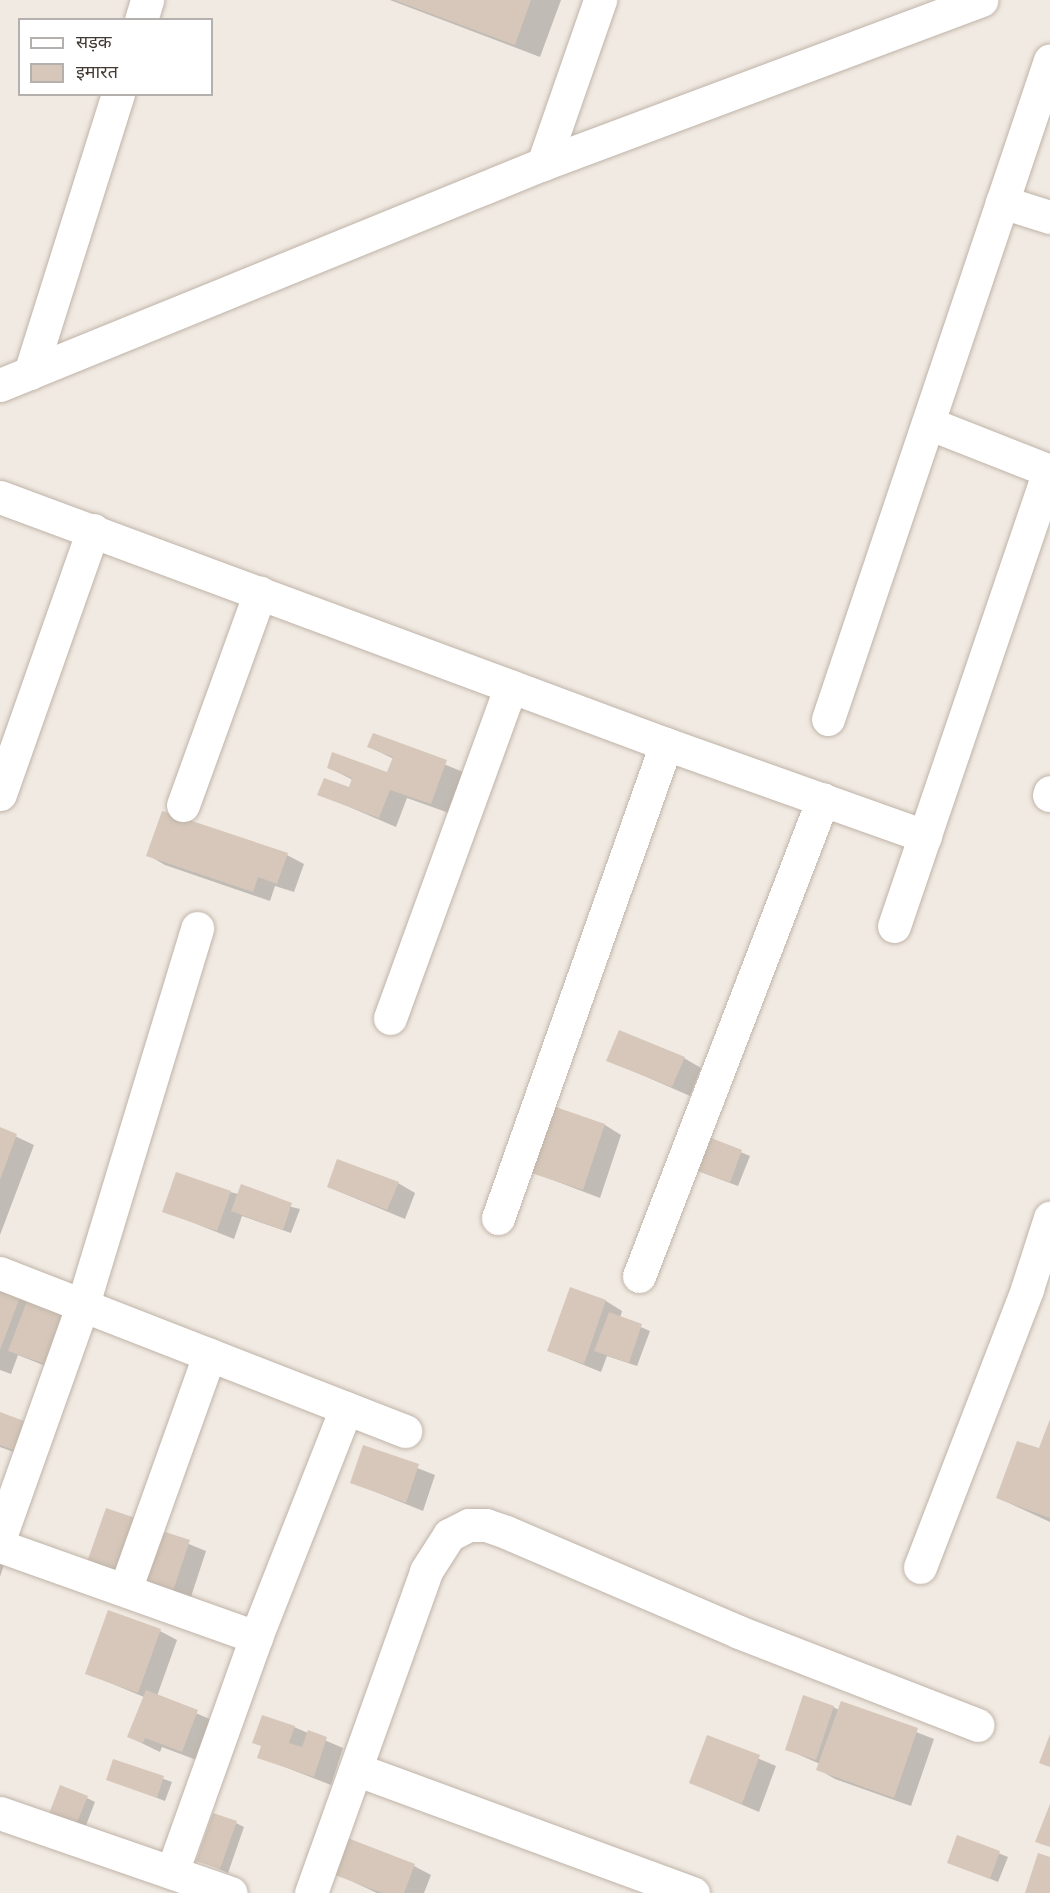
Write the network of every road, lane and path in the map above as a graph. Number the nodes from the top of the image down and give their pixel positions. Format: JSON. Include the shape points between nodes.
{"nodes":[{"id":1,"x":147,"y":0,"type":"edge"},
{"id":2,"x":600,"y":0,"type":"edge"},
{"id":3,"x":981,"y":0,"type":"edge"},
{"id":4,"x":142,"y":18,"type":"edge"},
{"id":5,"x":1050,"y":60,"type":"edge"},
{"id":6,"x":117,"y":96,"type":"edge"},
{"id":7,"x":543,"y":165,"type":"junction"},
{"id":8,"x":1002,"y":202,"type":"junction"},
{"id":9,"x":1050,"y":217,"type":"edge"},
{"id":10,"x":30,"y":373,"type":"junction"},
{"id":11,"x":0,"y":385,"type":"edge"},
{"id":12,"x":928,"y":423,"type":"junction"},
{"id":13,"x":1049,"y":471,"type":"edge"},
{"id":14,"x":0,"y":497,"type":"edge"},
{"id":15,"x":93,"y":530,"type":"junction"},
{"id":16,"x":260,"y":592,"type":"junction"},
{"id":17,"x":511,"y":686,"type":"junction"},
{"id":18,"x":828,"y":719,"type":"dead end"},
{"id":19,"x":666,"y":744,"type":"junction"},
{"id":20,"x":1,"y":788,"type":"edge"},
{"id":21,"x":823,"y":800,"type":"junction"},
{"id":22,"x":183,"y":805,"type":"dead end"},
{"id":23,"x":925,"y":836,"type":"junction"},
{"id":24,"x":894,"y":926,"type":"dead end"},
{"id":25,"x":197,"y":928,"type":"dead end"},
{"id":26,"x":390,"y":1018,"type":"dead end"},
{"id":27,"x":498,"y":1218,"type":"dead end"},
{"id":28,"x":1050,"y":1218,"type":"edge"},
{"id":29,"x":0,"y":1273,"type":"edge"},
{"id":30,"x":639,"y":1276,"type":"dead end"},
{"id":31,"x":83,"y":1304,"type":"junction"},
{"id":32,"x":209,"y":1355,"type":"junction"},
{"id":33,"x":345,"y":1408,"type":"junction"},
{"id":34,"x":405,"y":1431,"type":"dead end"},
{"id":35,"x":0,"y":1537,"type":"edge"},
{"id":36,"x":0,"y":1546,"type":"edge"},
{"id":37,"x":920,"y":1567,"type":"dead end"},
{"id":38,"x":126,"y":1590,"type":"junction"},
{"id":39,"x":256,"y":1637,"type":"junction"},
{"id":40,"x":978,"y":1725,"type":"dead end"},
{"id":41,"x":358,"y":1770,"type":"junction"},
{"id":42,"x":0,"y":1813,"type":"edge"},
{"id":43,"x":172,"y":1872,"type":"junction"},
{"id":44,"x":231,"y":1893,"type":"edge"},
{"id":45,"x":311,"y":1893,"type":"edge"},
{"id":46,"x":693,"y":1893,"type":"edge"}],
"edges":[{"from":1,"to":4,"type":"street"},
{"from":2,"to":7,"type":"street"},
{"from":3,"to":7,"type":"street"},
{"from":5,"to":8,"type":"street"},
{"from":6,"to":10,"type":"street"},
{"from":7,"to":10,"type":"street"},
{"from":8,"to":9,"type":"street"},
{"from":8,"to":12,"type":"street"},
{"from":10,"to":11,"type":"street"},
{"from":12,"to":13,"type":"street"},
{"from":12,"to":18,"type":"street"},
{"from":13,"to":23,"type":"street"},
{"from":14,"to":15,"type":"street"},
{"from":15,"to":16,"type":"street"},
{"from":15,"to":20,"type":"street"},
{"from":16,"to":17,"type":"street"},
{"from":16,"to":22,"type":"street"},
{"from":17,"to":19,"type":"street"},
{"from":17,"to":26,"type":"street"},
{"from":19,"to":21,"type":"street"},
{"from":19,"to":27,"type":"street"},
{"from":21,"to":23,"type":"street"},
{"from":21,"to":30,"type":"street"},
{"from":23,"to":24,"type":"street"},
{"from":25,"to":31,"type":"street"},
{"from":28,"to":37,"type":"street","via":[[1027,1289]]},
{"from":29,"to":31,"type":"street"},
{"from":31,"to":32,"type":"street"},
{"from":31,"to":35,"type":"street"},
{"from":32,"to":33,"type":"street"},
{"from":32,"to":38,"type":"street"},
{"from":33,"to":34,"type":"street"},
{"from":33,"to":39,"type":"street"},
{"from":36,"to":38,"type":"street"},
{"from":38,"to":39,"type":"street"},
{"from":39,"to":43,"type":"street"},
{"from":40,"to":41,"type":"street","via":[[739,1632],[506,1532],[486,1525],[469,1525],[449,1535],[426,1571]]},
{"from":41,"to":45,"type":"street"},
{"from":41,"to":46,"type":"street"},
{"from":42,"to":43,"type":"street"},
{"from":43,"to":44,"type":"street"}]}
